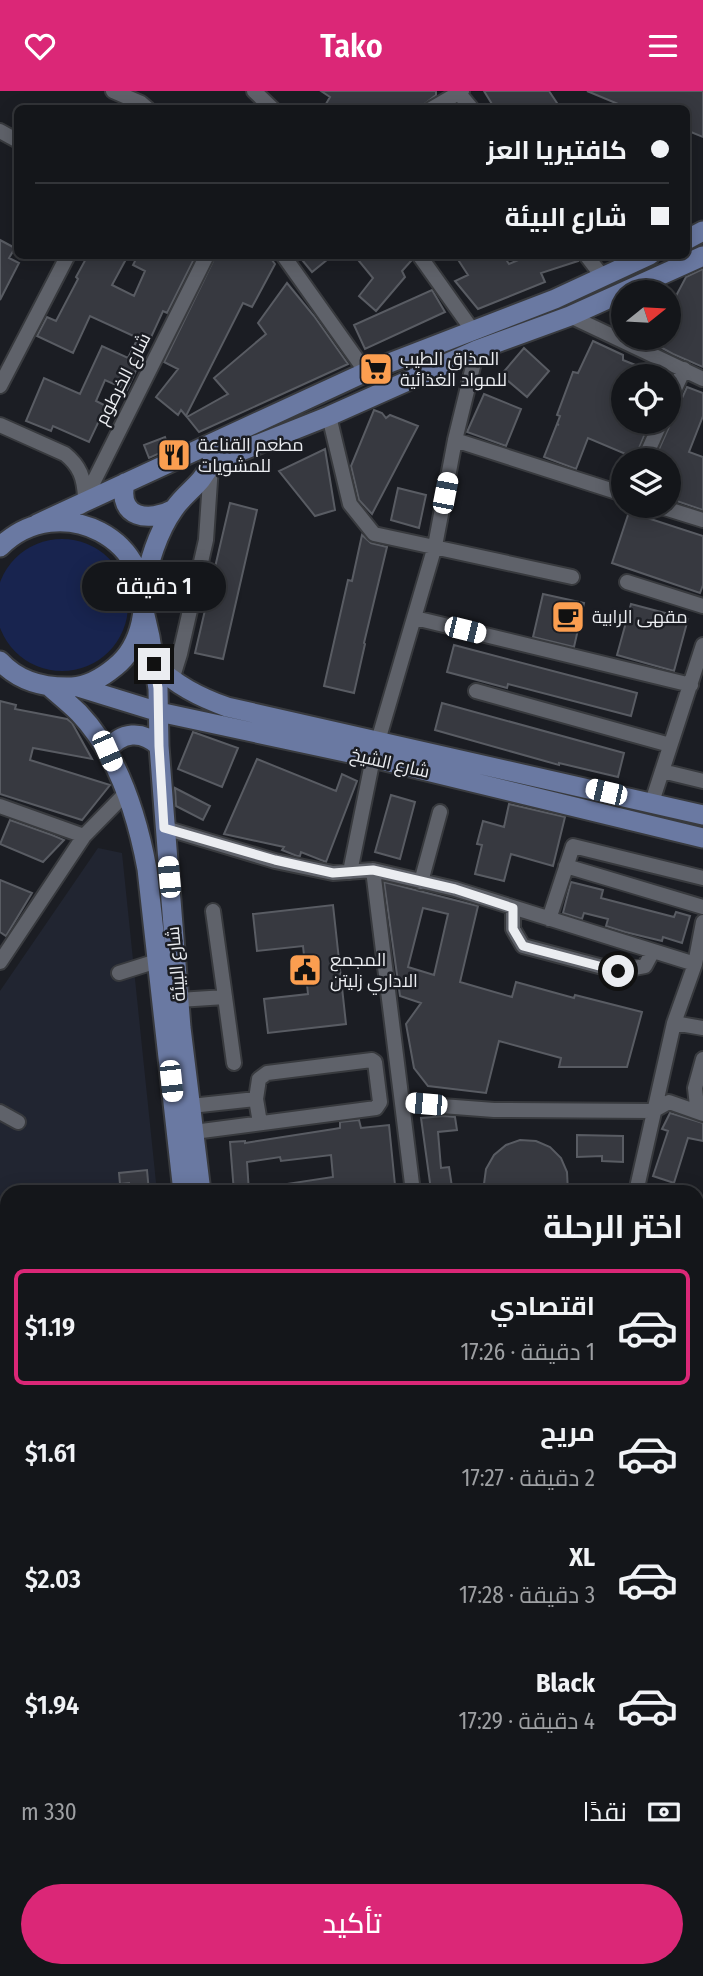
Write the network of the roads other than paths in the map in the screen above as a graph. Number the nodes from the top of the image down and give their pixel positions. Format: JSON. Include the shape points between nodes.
{"nodes":[{"id":1,"x":113,"y":91,"type":"edge"},
{"id":2,"x":254,"y":91,"type":"edge"},
{"id":3,"x":459,"y":91,"type":"edge"},
{"id":4,"x":144,"y":103,"type":"edge"},
{"id":5,"x":269,"y":105,"type":"edge"},
{"id":6,"x":437,"y":105,"type":"edge"},
{"id":7,"x":703,"y":256,"type":"edge"},
{"id":8,"x":66,"y":259,"type":"edge"},
{"id":9,"x":204,"y":259,"type":"edge"},
{"id":10,"x":286,"y":259,"type":"edge"},
{"id":11,"x":422,"y":259,"type":"edge"},
{"id":12,"x":589,"y":259,"type":"edge"},
{"id":13,"x":641,"y":259,"type":"edge"},
{"id":14,"x":602,"y":276,"type":"junction"},
{"id":15,"x":570,"y":316,"type":"junction"},
{"id":16,"x":475,"y":341,"type":"junction"},
{"id":17,"x":684,"y":369,"type":"junction"},
{"id":18,"x":366,"y":372,"type":"junction"},
{"id":19,"x":681,"y":376,"type":"edge"},
{"id":20,"x":703,"y":379,"type":"edge"},
{"id":21,"x":0,"y":386,"type":"edge"},
{"id":22,"x":329,"y":416,"type":"junction"},
{"id":23,"x":0,"y":425,"type":"edge"},
{"id":24,"x":455,"y":440,"type":"junction"},
{"id":25,"x":211,"y":463,"type":"junction"},
{"id":26,"x":125,"y":483,"type":"junction"},
{"id":27,"x":611,"y":490,"type":"edge"},
{"id":28,"x":84,"y":499,"type":"junction"},
{"id":29,"x":174,"y":509,"type":"junction"},
{"id":30,"x":681,"y":513,"type":"edge"},
{"id":31,"x":703,"y":520,"type":"edge"},
{"id":32,"x":76,"y":522,"type":"junction"},
{"id":33,"x":32,"y":526,"type":"junction"},
{"id":34,"x":0,"y":536,"type":"edge"},
{"id":35,"x":435,"y":546,"type":"junction"},
{"id":36,"x":0,"y":547,"type":"edge"},
{"id":37,"x":572,"y":577,"type":"dead end"},
{"id":38,"x":627,"y":582,"type":"dead end"},
{"id":39,"x":143,"y":590,"type":"junction"},
{"id":40,"x":703,"y":606,"type":"edge"},
{"id":41,"x":144,"y":611,"type":"junction"},
{"id":42,"x":415,"y":618,"type":"junction"},
{"id":43,"x":703,"y":645,"type":"edge"},
{"id":44,"x":0,"y":661,"type":"edge"},
{"id":45,"x":154,"y":664,"type":"junction"},
{"id":46,"x":0,"y":677,"type":"edge"},
{"id":47,"x":172,"y":680,"type":"junction"},
{"id":48,"x":28,"y":682,"type":"junction"},
{"id":49,"x":691,"y":685,"type":"junction"},
{"id":50,"x":78,"y":687,"type":"junction"},
{"id":51,"x":51,"y":688,"type":"junction"},
{"id":52,"x":476,"y":691,"type":"dead end"},
{"id":53,"x":159,"y":712,"type":"junction"},
{"id":54,"x":670,"y":745,"type":"junction"},
{"id":55,"x":159,"y":746,"type":"junction"},
{"id":56,"x":376,"y":750,"type":"junction"},
{"id":57,"x":107,"y":751,"type":"junction"},
{"id":58,"x":662,"y":771,"type":"junction"},
{"id":59,"x":703,"y":781,"type":"edge"},
{"id":60,"x":126,"y":793,"type":"junction"},
{"id":61,"x":652,"y":802,"type":"junction"},
{"id":62,"x":0,"y":806,"type":"edge"},
{"id":63,"x":440,"y":812,"type":"dead end"},
{"id":64,"x":703,"y":815,"type":"edge"},
{"id":65,"x":164,"y":828,"type":"junction"},
{"id":66,"x":84,"y":836,"type":"junction"},
{"id":67,"x":703,"y":838,"type":"edge"},
{"id":68,"x":566,"y":866,"type":"junction"},
{"id":69,"x":373,"y":870,"type":"junction"},
{"id":70,"x":350,"y":872,"type":"junction"},
{"id":71,"x":703,"y":878,"type":"edge"},
{"id":72,"x":421,"y":882,"type":"junction"},
{"id":73,"x":703,"y":907,"type":"edge"},
{"id":74,"x":513,"y":908,"type":"junction"},
{"id":75,"x":213,"y":911,"type":"dead end"},
{"id":76,"x":549,"y":919,"type":"junction"},
{"id":77,"x":703,"y":922,"type":"edge"},
{"id":78,"x":653,"y":951,"type":"junction"},
{"id":79,"x":157,"y":961,"type":"junction"},
{"id":80,"x":0,"y":962,"type":"edge"},
{"id":81,"x":695,"y":964,"type":"junction"},
{"id":82,"x":119,"y":972,"type":"dead end"},
{"id":83,"x":225,"y":997,"type":"junction"},
{"id":84,"x":179,"y":1000,"type":"junction"},
{"id":85,"x":674,"y":1023,"type":"junction"},
{"id":86,"x":703,"y":1027,"type":"edge"},
{"id":87,"x":173,"y":1029,"type":"junction"},
{"id":88,"x":703,"y":1059,"type":"edge"},
{"id":89,"x":234,"y":1063,"type":"dead end"},
{"id":90,"x":257,"y":1099,"type":"junction"},
{"id":91,"x":403,"y":1103,"type":"junction"},
{"id":92,"x":191,"y":1106,"type":"junction"},
{"id":93,"x":703,"y":1108,"type":"edge"},
{"id":94,"x":653,"y":1111,"type":"junction"},
{"id":95,"x":0,"y":1112,"type":"edge"},
{"id":96,"x":703,"y":1114,"type":"edge"},
{"id":97,"x":18,"y":1122,"type":"dead end"},
{"id":98,"x":260,"y":1123,"type":"junction"},
{"id":99,"x":194,"y":1132,"type":"junction"},
{"id":100,"x":183,"y":1185,"type":"edge"},
{"id":101,"x":200,"y":1185,"type":"edge"},
{"id":102,"x":412,"y":1185,"type":"edge"},
{"id":103,"x":637,"y":1185,"type":"edge"}],
"edges":[{"from":1,"to":4,"type":"street"},
{"from":2,"to":5,"type":"street"},
{"from":3,"to":6,"type":"street"},
{"from":7,"to":15,"type":"main road"},
{"from":8,"to":21,"type":"street"},
{"from":9,"to":28,"type":"street","name":"شارع الخرطوم"},
{"from":10,"to":18,"type":"street"},
{"from":11,"to":16,"type":"street"},
{"from":12,"to":14,"type":"street"},
{"from":13,"to":14,"type":"main road"},
{"from":14,"to":16,"type":"main road"},
{"from":15,"to":16,"type":"main road"},
{"from":15,"to":17,"type":"street"},
{"from":16,"to":18,"type":"main road"},
{"from":16,"to":22,"type":"main road"},
{"from":16,"to":24,"type":"street"},
{"from":17,"to":19,"type":"street"},
{"from":17,"to":20,"type":"street"},
{"from":18,"to":26,"type":"main road"},
{"from":22,"to":25,"type":"main road"},
{"from":22,"to":35,"type":"street","via":[[350,504],[358,515],[374,534]]},
{"from":23,"to":28,"type":"street","via":[[73,460],[84,482]]},
{"from":24,"to":27,"type":"street"},
{"from":24,"to":35,"type":"street"},
{"from":25,"to":29,"type":"main road","via":[[205,478]]},
{"from":25,"to":47,"type":"street","via":[[206,540]]},
{"from":26,"to":28,"type":"main road"},
{"from":26,"to":29,"type":"main road","via":[[125,498],[136,514],[156,517]]},
{"from":28,"to":32,"type":"street","name":"شارع الخرطوم"},
{"from":28,"to":33,"type":"main road"},
{"from":29,"to":39,"type":"main road","via":[[153,552]]},
{"from":30,"to":31,"type":"street"},
{"from":32,"to":33,"type":"main road"},
{"from":32,"to":39,"type":"main road","via":[[100,530],[120,546],[135,566]]},
{"from":33,"to":34,"type":"main road"},
{"from":33,"to":36,"type":"main road"},
{"from":35,"to":37,"type":"street"},
{"from":35,"to":42,"type":"street"},
{"from":38,"to":40,"type":"street"},
{"from":39,"to":41,"type":"main road"},
{"from":41,"to":45,"type":"main road","name":"شارع البيئة"},
{"from":41,"to":50,"type":"main road","via":[[138,638],[124,660],[103,677]]},
{"from":42,"to":49,"type":"street"},
{"from":42,"to":56,"type":"street"},
{"from":43,"to":49,"type":"street"},
{"from":44,"to":48,"type":"main road"},
{"from":45,"to":47,"type":"main road","name":"شارع الشيخ"},
{"from":45,"to":53,"type":"main road","name":"شارع البيئة"},
{"from":46,"to":48,"type":"main road"},
{"from":47,"to":56,"type":"main road","name":"شارع الشيخ","via":[[227,707]]},
{"from":48,"to":51,"type":"main road"},
{"from":49,"to":54,"type":"street"},
{"from":50,"to":51,"type":"main road"},
{"from":50,"to":53,"type":"main road","name":"شارع الشيخ"},
{"from":51,"to":57,"type":"main road","name":"شارع البيئة","via":[[80,714]]},
{"from":52,"to":54,"type":"street"},
{"from":53,"to":55,"type":"main road","name":"شارع البيئة"},
{"from":53,"to":56,"type":"main road","name":"شارع الشيخ"},
{"from":54,"to":58,"type":"street"},
{"from":55,"to":57,"type":"main road","via":[[145,736],[127,735]]},
{"from":55,"to":65,"type":"main road","name":"شارع البيئة"},
{"from":56,"to":61,"type":"main road","name":"شارع الشيخ"},
{"from":56,"to":67,"type":"main road","name":"شارع الشيخ"},
{"from":56,"to":70,"type":"street"},
{"from":57,"to":60,"type":"main road","name":"شارع البيئة"},
{"from":58,"to":59,"type":"street"},
{"from":58,"to":61,"type":"street"},
{"from":60,"to":66,"type":"street"},
{"from":60,"to":79,"type":"main road","name":"شارع البيئة","via":[[143,846]]},
{"from":61,"to":64,"type":"main road","name":"شارع الشيخ"},
{"from":62,"to":66,"type":"street"},
{"from":63,"to":72,"type":"street"},
{"from":65,"to":70,"type":"street","via":[[275,860],[333,873]]},
{"from":65,"to":84,"type":"main road","name":"شارع البيئة"},
{"from":66,"to":80,"type":"street"},
{"from":68,"to":71,"type":"street","via":[[571,848],[577,846]]},
{"from":68,"to":73,"type":"street"},
{"from":68,"to":76,"type":"street"},
{"from":69,"to":70,"type":"street"},
{"from":69,"to":72,"type":"street"},
{"from":69,"to":91,"type":"street"},
{"from":72,"to":74,"type":"street"},
{"from":74,"to":76,"type":"street"},
{"from":74,"to":78,"type":"street","via":[[513,929],[523,946],[618,971],[645,966]]},
{"from":75,"to":83,"type":"street"},
{"from":76,"to":78,"type":"street"},
{"from":77,"to":81,"type":"street"},
{"from":78,"to":81,"type":"street"},
{"from":79,"to":82,"type":"street"},
{"from":79,"to":87,"type":"main road","name":"شارع البيئة"},
{"from":81,"to":85,"type":"street"},
{"from":83,"to":84,"type":"street"},
{"from":83,"to":89,"type":"street"},
{"from":84,"to":87,"type":"main road","name":"شارع البيئة"},
{"from":85,"to":86,"type":"street"},
{"from":85,"to":94,"type":"street"},
{"from":87,"to":92,"type":"main road","name":"شارع البيئة"},
{"from":87,"to":100,"type":"main road","name":"شارع البيئة"},
{"from":88,"to":93,"type":"street","via":[[695,1099]]},
{"from":90,"to":92,"type":"street"},
{"from":90,"to":98,"type":"street"},
{"from":90,"to":98,"type":"street","via":[[259,1079],[267,1073],[372,1060],[376,1065],[380,1102],[376,1108]]},
{"from":91,"to":94,"type":"street","via":[[494,1110]]},
{"from":91,"to":102,"type":"street"},
{"from":92,"to":99,"type":"main road","name":"شارع البيئة"},
{"from":94,"to":96,"type":"street","via":[[669,1102]]},
{"from":94,"to":103,"type":"street"},
{"from":95,"to":97,"type":"street"},
{"from":98,"to":99,"type":"street"},
{"from":99,"to":101,"type":"main road","name":"شارع البيئة"}]}
